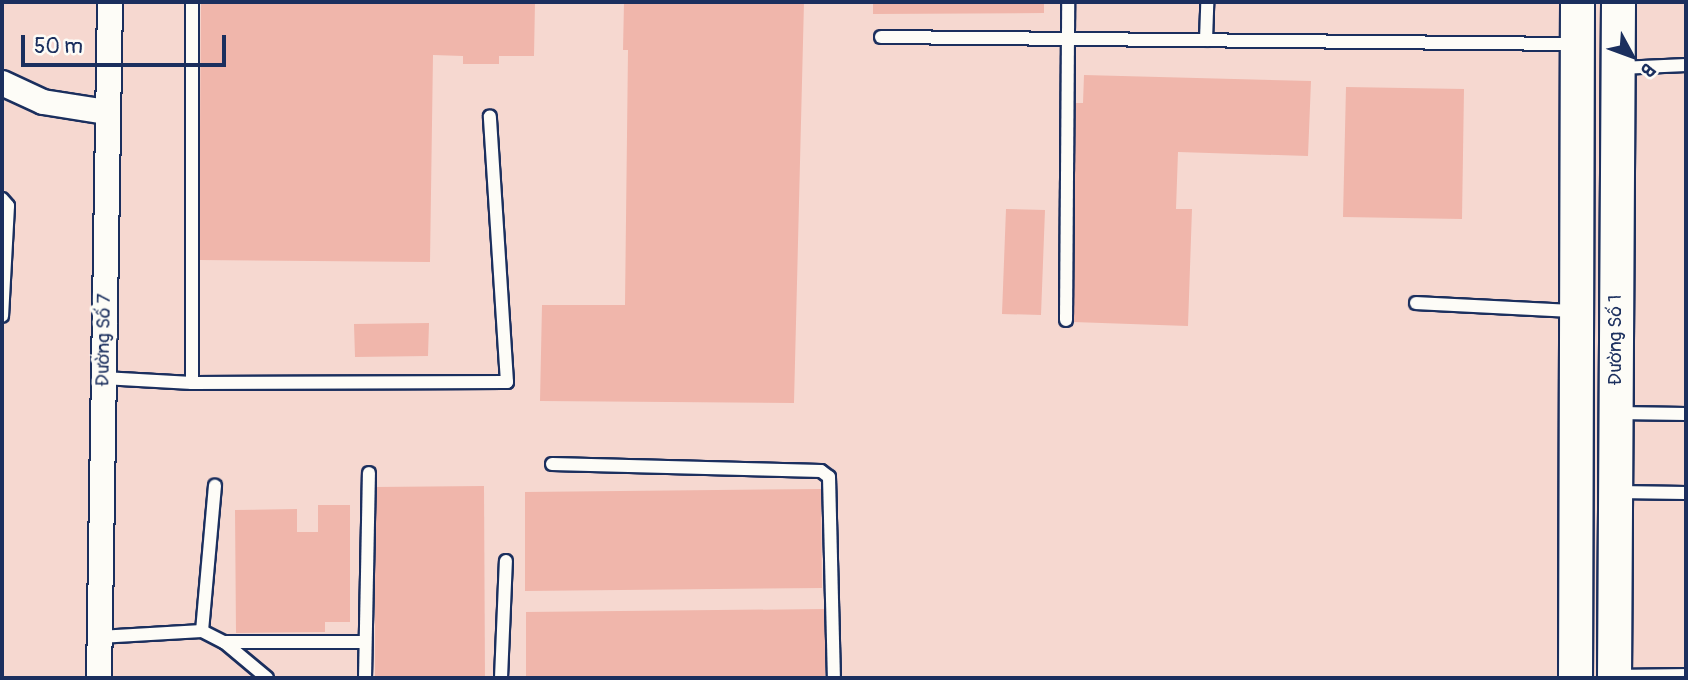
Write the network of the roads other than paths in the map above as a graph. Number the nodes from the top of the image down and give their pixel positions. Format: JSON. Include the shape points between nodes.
{"nodes":[{"id":1,"x":110,"y":2,"type":"edge"},
{"id":2,"x":192,"y":2,"type":"edge"},
{"id":3,"x":1068,"y":2,"type":"edge"},
{"id":4,"x":1207,"y":2,"type":"edge"},
{"id":5,"x":1577,"y":2,"type":"edge"},
{"id":6,"x":1618,"y":2,"type":"edge"},
{"id":7,"x":881,"y":37,"type":"dead end"},
{"id":8,"x":1068,"y":39,"type":"junction"},
{"id":9,"x":1206,"y":40,"type":"junction"},
{"id":10,"x":1577,"y":44,"type":"junction"},
{"id":11,"x":1686,"y":65,"type":"edge"},
{"id":12,"x":1618,"y":68,"type":"junction"},
{"id":13,"x":2,"y":83,"type":"edge"},
{"id":14,"x":107,"y":112,"type":"junction"},
{"id":15,"x":490,"y":117,"type":"dead end"},
{"id":16,"x":2,"y":199,"type":"edge"},
{"id":17,"x":1416,"y":303,"type":"dead end"},
{"id":18,"x":1576,"y":311,"type":"junction"},
{"id":19,"x":2,"y":316,"type":"edge"},
{"id":20,"x":1066,"y":320,"type":"dead end"},
{"id":21,"x":103,"y":378,"type":"junction"},
{"id":22,"x":192,"y":383,"type":"junction"},
{"id":23,"x":1616,"y":412,"type":"junction"},
{"id":24,"x":1686,"y":414,"type":"edge"},
{"id":25,"x":552,"y":464,"type":"dead end"},
{"id":26,"x":369,"y":473,"type":"dead end"},
{"id":27,"x":215,"y":486,"type":"dead end"},
{"id":28,"x":1616,"y":492,"type":"junction"},
{"id":29,"x":1686,"y":493,"type":"edge"},
{"id":30,"x":506,"y":561,"type":"dead end"},
{"id":31,"x":202,"y":631,"type":"junction"},
{"id":32,"x":99,"y":637,"type":"junction"},
{"id":33,"x":224,"y":642,"type":"junction"},
{"id":34,"x":365,"y":642,"type":"junction"},
{"id":35,"x":1686,"y":675,"type":"edge"},
{"id":36,"x":1615,"y":677,"type":"edge"},
{"id":37,"x":99,"y":678,"type":"edge"},
{"id":38,"x":267,"y":678,"type":"edge"},
{"id":39,"x":365,"y":678,"type":"edge"},
{"id":40,"x":501,"y":678,"type":"edge"},
{"id":41,"x":834,"y":678,"type":"edge"},
{"id":42,"x":1575,"y":678,"type":"edge"}],
"edges":[{"from":1,"to":14,"type":"street","name":"Đường Số 7"},
{"from":2,"to":22,"type":"lane"},
{"from":3,"to":8,"type":"lane"},
{"from":4,"to":9,"type":"lane"},
{"from":5,"to":10,"type":"street","name":"Đường Số 1"},
{"from":6,"to":12,"type":"street","name":"Đường Số 1"},
{"from":7,"to":8,"type":"lane"},
{"from":8,"to":9,"type":"lane"},
{"from":8,"to":20,"type":"lane"},
{"from":9,"to":10,"type":"lane"},
{"from":10,"to":18,"type":"street","name":"Đường Số 1"},
{"from":11,"to":12,"type":"lane"},
{"from":12,"to":23,"type":"street","name":"Đường Số 1"},
{"from":13,"to":14,"type":"street","via":[[43,102]]},
{"from":14,"to":21,"type":"street","name":"Đường Số 7"},
{"from":15,"to":22,"type":"lane","via":[[507,382]]},
{"from":16,"to":19,"type":"lane","via":[[8,206]]},
{"from":17,"to":18,"type":"lane"},
{"from":18,"to":42,"type":"street","name":"Đường Số 1"},
{"from":21,"to":22,"type":"lane"},
{"from":21,"to":32,"type":"street","name":"Đường Số 7"},
{"from":23,"to":24,"type":"lane"},
{"from":23,"to":28,"type":"street","name":"Đường Số 1"},
{"from":25,"to":41,"type":"lane","via":[[821,471],[829,477]]},
{"from":26,"to":34,"type":"lane"},
{"from":27,"to":31,"type":"lane"},
{"from":28,"to":29,"type":"lane"},
{"from":28,"to":36,"type":"street","name":"Đường Số 1"},
{"from":30,"to":40,"type":"lane"},
{"from":31,"to":32,"type":"lane"},
{"from":31,"to":33,"type":"lane"},
{"from":32,"to":37,"type":"street","name":"Đường Số 7"},
{"from":33,"to":34,"type":"lane"},
{"from":33,"to":38,"type":"lane"},
{"from":34,"to":39,"type":"lane"},
{"from":35,"to":36,"type":"lane"}]}
